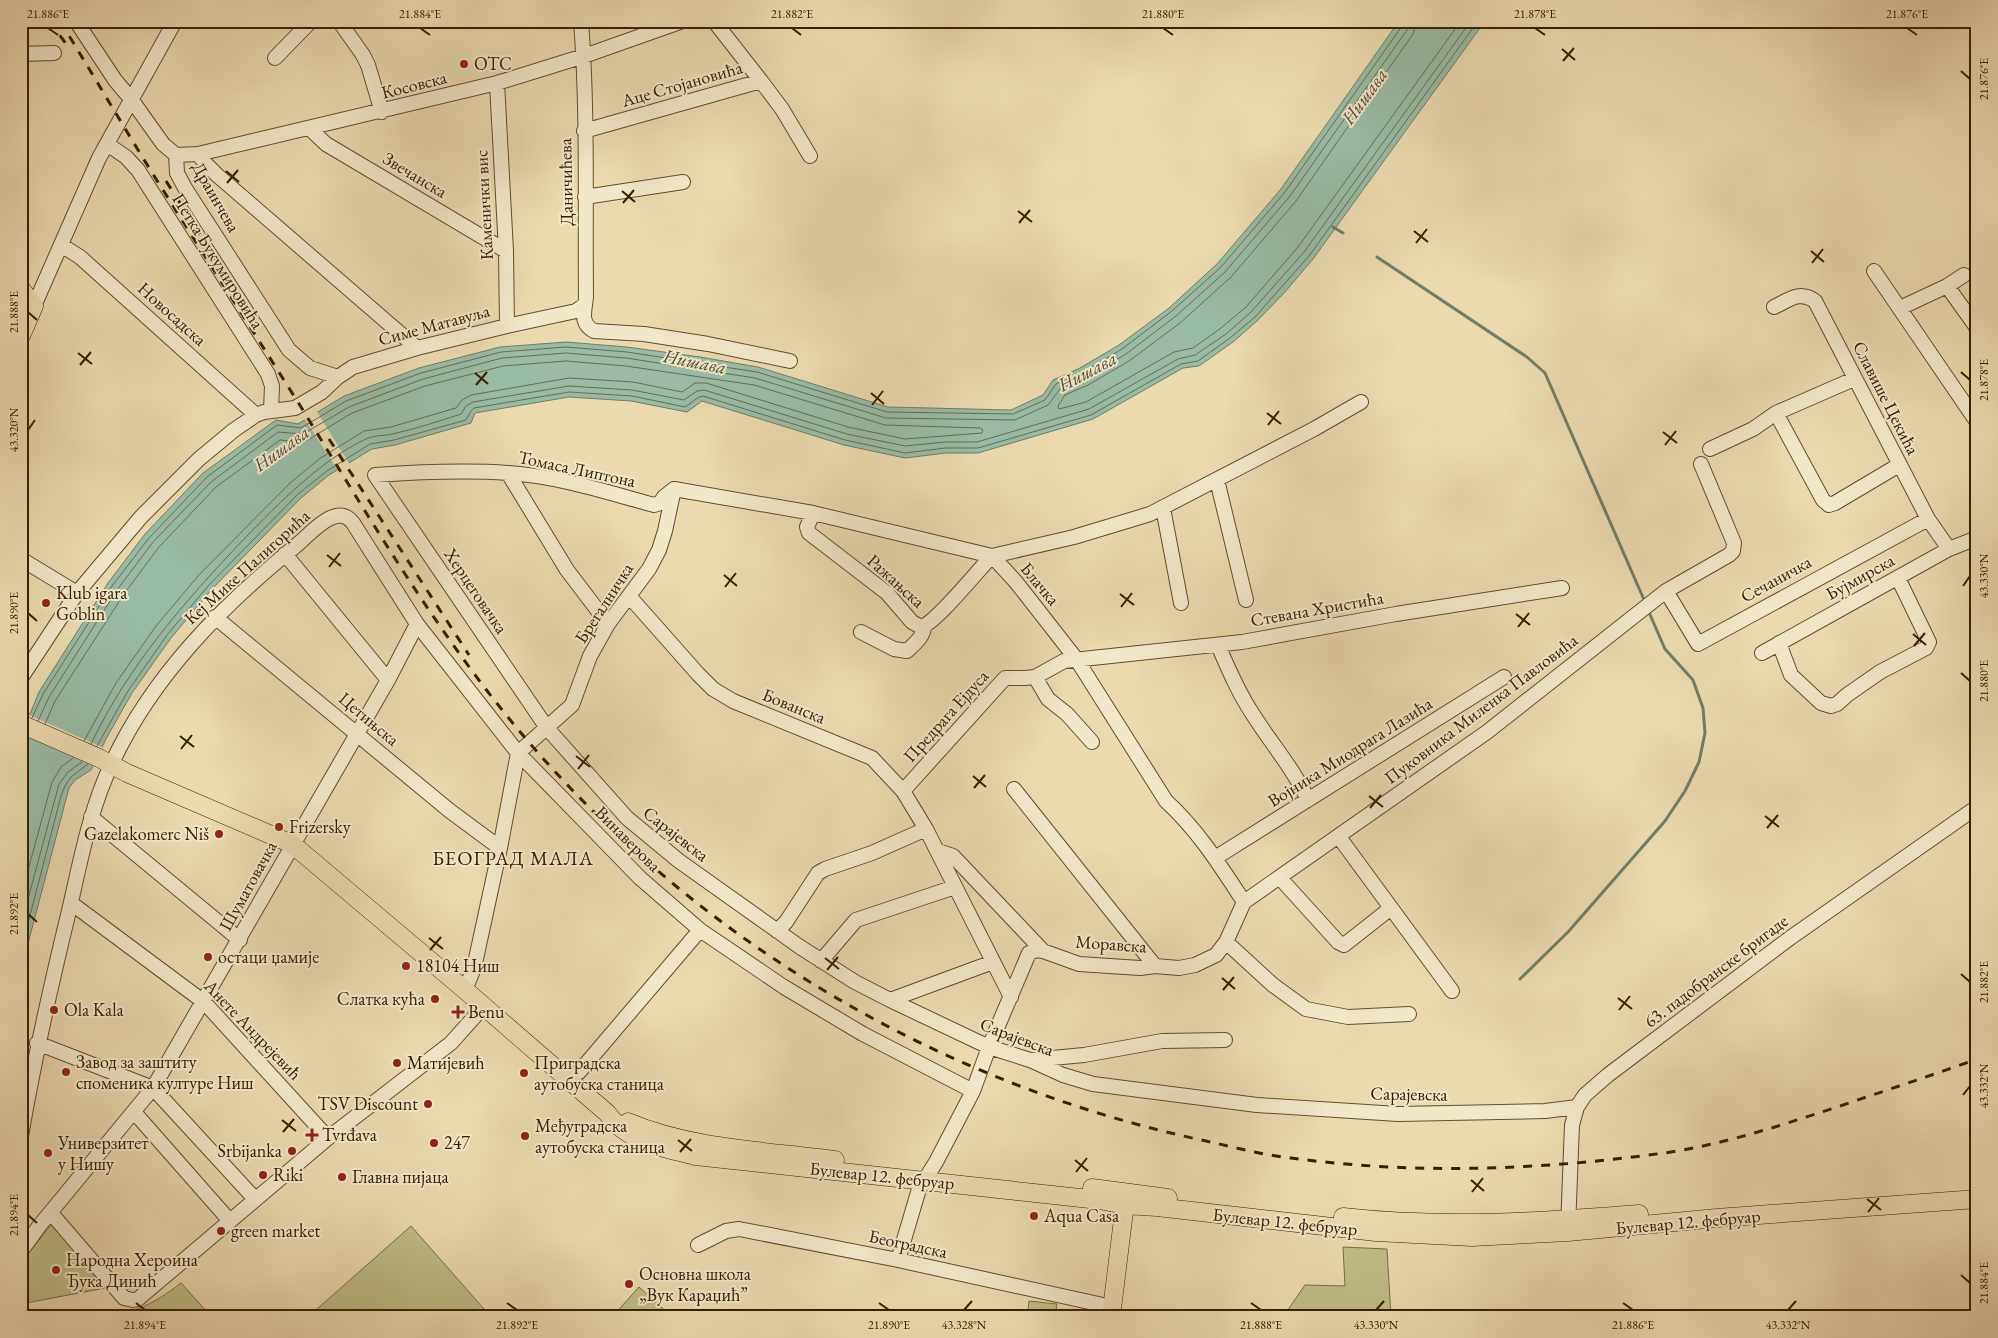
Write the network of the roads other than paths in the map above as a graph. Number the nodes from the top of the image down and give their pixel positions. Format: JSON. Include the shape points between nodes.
{"nodes":[{"id":1,"x":76,"y":21,"type":"edge"},
{"id":2,"x":175,"y":21,"type":"edge"},
{"id":3,"x":310,"y":21,"type":"edge"},
{"id":4,"x":339,"y":21,"type":"edge"},
{"id":5,"x":581,"y":21,"type":"edge"},
{"id":6,"x":683,"y":21,"type":"edge"},
{"id":7,"x":714,"y":21,"type":"edge"},
{"id":8,"x":54,"y":53,"type":"dead end"},
{"id":9,"x":21,"y":54,"type":"edge"},
{"id":10,"x":584,"y":56,"type":"junction"},
{"id":11,"x":276,"y":58,"type":"dead end"},
{"id":12,"x":761,"y":81,"type":"junction"},
{"id":13,"x":497,"y":83,"type":"junction"},
{"id":14,"x":132,"y":99,"type":"junction"},
{"id":15,"x":382,"y":112,"type":"junction"},
{"id":16,"x":309,"y":128,"type":"junction"},
{"id":17,"x":584,"y":132,"type":"junction"},
{"id":18,"x":107,"y":144,"type":"junction"},
{"id":19,"x":198,"y":154,"type":"junction"},
{"id":20,"x":176,"y":155,"type":"junction"},
{"id":21,"x":810,"y":156,"type":"dead end"},
{"id":22,"x":683,"y":182,"type":"dead end"},
{"id":23,"x":585,"y":197,"type":"junction"},
{"id":24,"x":61,"y":245,"type":"junction"},
{"id":25,"x":506,"y":251,"type":"junction"},
{"id":26,"x":1874,"y":271,"type":"dead end"},
{"id":27,"x":1964,"y":275,"type":"dead end"},
{"id":28,"x":1947,"y":286,"type":"junction"},
{"id":29,"x":21,"y":289,"type":"edge"},
{"id":30,"x":34,"y":306,"type":"junction"},
{"id":31,"x":583,"y":306,"type":"junction"},
{"id":32,"x":1774,"y":307,"type":"dead end"},
{"id":33,"x":1900,"y":308,"type":"junction"},
{"id":34,"x":507,"y":326,"type":"junction"},
{"id":35,"x":1977,"y":328,"type":"edge"},
{"id":36,"x":21,"y":336,"type":"edge"},
{"id":37,"x":417,"y":348,"type":"junction"},
{"id":38,"x":790,"y":361,"type":"dead end"},
{"id":39,"x":338,"y":377,"type":"junction"},
{"id":40,"x":1854,"y":379,"type":"junction"},
{"id":41,"x":1361,"y":402,"type":"dead end"},
{"id":42,"x":271,"y":411,"type":"junction"},
{"id":43,"x":1776,"y":413,"type":"junction"},
{"id":44,"x":256,"y":415,"type":"junction"},
{"id":45,"x":1977,"y":422,"type":"edge"},
{"id":46,"x":1710,"y":450,"type":"dead end"},
{"id":47,"x":1701,"y":464,"type":"dead end"},
{"id":48,"x":1899,"y":465,"type":"junction"},
{"id":49,"x":508,"y":473,"type":"junction"},
{"id":50,"x":375,"y":476,"type":"joint"},
{"id":51,"x":1216,"y":480,"type":"junction"},
{"id":52,"x":674,"y":490,"type":"junction"},
{"id":53,"x":1163,"y":508,"type":"junction"},
{"id":54,"x":813,"y":513,"type":"junction"},
{"id":55,"x":346,"y":516,"type":"joint"},
{"id":56,"x":1928,"y":519,"type":"junction"},
{"id":57,"x":1977,"y":538,"type":"edge"},
{"id":58,"x":1949,"y":549,"type":"junction"},
{"id":59,"x":285,"y":554,"type":"junction"},
{"id":60,"x":992,"y":556,"type":"junction"},
{"id":61,"x":21,"y":560,"type":"edge"},
{"id":62,"x":1898,"y":578,"type":"junction"},
{"id":63,"x":1562,"y":588,"type":"dead end"},
{"id":64,"x":1666,"y":591,"type":"junction"},
{"id":65,"x":78,"y":593,"type":"junction"},
{"id":66,"x":629,"y":596,"type":"junction"},
{"id":67,"x":1246,"y":600,"type":"dead end"},
{"id":68,"x":1181,"y":603,"type":"dead end"},
{"id":69,"x":215,"y":617,"type":"junction"},
{"id":70,"x":417,"y":624,"type":"junction"},
{"id":71,"x":608,"y":624,"type":"junction"},
{"id":72,"x":924,"y":626,"type":"junction"},
{"id":73,"x":861,"y":632,"type":"dead end"},
{"id":74,"x":1780,"y":643,"type":"junction"},
{"id":75,"x":1218,"y":645,"type":"junction"},
{"id":76,"x":1762,"y":653,"type":"dead end"},
{"id":77,"x":1076,"y":660,"type":"junction"},
{"id":78,"x":1034,"y":676,"type":"junction"},
{"id":79,"x":1504,"y":677,"type":"dead end"},
{"id":80,"x":21,"y":678,"type":"edge"},
{"id":81,"x":388,"y":680,"type":"junction"},
{"id":82,"x":21,"y":724,"type":"edge"},
{"id":83,"x":547,"y":728,"type":"junction"},
{"id":84,"x":356,"y":733,"type":"junction"},
{"id":85,"x":1092,"y":742,"type":"dead end"},
{"id":86,"x":518,"y":753,"type":"junction"},
{"id":87,"x":105,"y":761,"type":"junction"},
{"id":88,"x":1014,"y":789,"type":"dead end"},
{"id":89,"x":904,"y":791,"type":"junction"},
{"id":90,"x":1308,"y":800,"type":"junction"},
{"id":91,"x":1977,"y":807,"type":"edge"},
{"id":92,"x":91,"y":817,"type":"junction"},
{"id":93,"x":926,"y":829,"type":"junction"},
{"id":94,"x":1339,"y":837,"type":"junction"},
{"id":95,"x":292,"y":844,"type":"junction"},
{"id":96,"x":500,"y":848,"type":"junction"},
{"id":97,"x":938,"y":852,"type":"junction"},
{"id":98,"x":1215,"y":858,"type":"junction"},
{"id":99,"x":1280,"y":878,"type":"junction"},
{"id":100,"x":955,"y":887,"type":"junction"},
{"id":101,"x":1244,"y":902,"type":"junction"},
{"id":102,"x":70,"y":903,"type":"junction"},
{"id":103,"x":1391,"y":908,"type":"junction"},
{"id":104,"x":700,"y":930,"type":"junction"},
{"id":105,"x":777,"y":931,"type":"junction"},
{"id":106,"x":240,"y":940,"type":"junction"},
{"id":107,"x":1226,"y":942,"type":"junction"},
{"id":108,"x":1043,"y":952,"type":"junction"},
{"id":109,"x":821,"y":961,"type":"junction"},
{"id":110,"x":993,"y":962,"type":"junction"},
{"id":111,"x":1155,"y":966,"type":"junction"},
{"id":112,"x":465,"y":990,"type":"junction"},
{"id":113,"x":1452,"y":991,"type":"dead end"},
{"id":114,"x":1011,"y":997,"type":"junction"},
{"id":115,"x":890,"y":1000,"type":"junction"},
{"id":116,"x":204,"y":1002,"type":"junction"},
{"id":117,"x":484,"y":1006,"type":"junction"},
{"id":118,"x":1409,"y":1014,"type":"dead end"},
{"id":119,"x":1225,"y":1040,"type":"dead end"},
{"id":120,"x":37,"y":1043,"type":"junction"},
{"id":121,"x":989,"y":1047,"type":"junction"},
{"id":122,"x":1030,"y":1060,"type":"junction"},
{"id":123,"x":579,"y":1072,"type":"dead end"},
{"id":124,"x":153,"y":1088,"type":"junction"},
{"id":125,"x":973,"y":1091,"type":"junction"},
{"id":126,"x":1577,"y":1107,"type":"junction"},
{"id":127,"x":134,"y":1112,"type":"junction"},
{"id":128,"x":21,"y":1136,"type":"edge"},
{"id":129,"x":328,"y":1138,"type":"junction"},
{"id":130,"x":926,"y":1175,"type":"junction"},
{"id":131,"x":1977,"y":1187,"type":"edge"},
{"id":132,"x":255,"y":1199,"type":"junction"},
{"id":133,"x":1125,"y":1199,"type":"junction"},
{"id":134,"x":1977,"y":1199,"type":"edge"},
{"id":135,"x":51,"y":1213,"type":"junction"},
{"id":136,"x":230,"y":1220,"type":"junction"},
{"id":137,"x":1568,"y":1226,"type":"junction"},
{"id":138,"x":698,"y":1245,"type":"dead end"},
{"id":139,"x":21,"y":1251,"type":"edge"},
{"id":140,"x":898,"y":1260,"type":"junction"},
{"id":141,"x":1112,"y":1312,"type":"edge"}],
"edges":[{"from":1,"to":14,"type":"street","name":"Драинчева","via":[[98,57]]},
{"from":2,"to":14,"type":"street"},
{"from":3,"to":11,"type":"street"},
{"from":4,"to":15,"type":"street","via":[[368,65]]},
{"from":5,"to":10,"type":"street","name":"Даничићева"},
{"from":6,"to":10,"type":"street","name":"Косовска"},
{"from":7,"to":12,"type":"street"},
{"from":8,"to":9,"type":"street"},
{"from":10,"to":13,"type":"street","name":"Косовска"},
{"from":10,"to":17,"type":"street","name":"Даничићева"},
{"from":12,"to":17,"type":"street","name":"Аце Стојановића"},
{"from":12,"to":21,"type":"street","name":"Аце Стојановића"},
{"from":13,"to":15,"type":"street","name":"Косовска"},
{"from":13,"to":25,"type":"street","name":"Каменички вис"},
{"from":14,"to":18,"type":"street"},
{"from":14,"to":20,"type":"street","name":"Драинчева","via":[[162,144]]},
{"from":15,"to":16,"type":"street","name":"Косовска"},
{"from":16,"to":19,"type":"street","name":"Косовска"},
{"from":16,"to":25,"type":"street","name":"Звечанска","via":[[326,144]]},
{"from":17,"to":23,"type":"street","name":"Даничићева"},
{"from":18,"to":24,"type":"street"},
{"from":18,"to":42,"type":"street","name":"Петка Букумировића","via":[[138,170],[268,374],[272,386]]},
{"from":19,"to":20,"type":"street","name":"Косовска"},
{"from":19,"to":37,"type":"street","via":[[205,164]]},
{"from":20,"to":39,"type":"street","name":"Драинчева","via":[[177,173],[185,188],[289,350],[310,368]]},
{"from":22,"to":23,"type":"street"},
{"from":23,"to":31,"type":"street","name":"Даничићева","via":[[586,297]]},
{"from":24,"to":30,"type":"street"},
{"from":24,"to":44,"type":"street","name":"Новосадска","via":[[80,258]]},
{"from":25,"to":34,"type":"street","name":"Каменички вис"},
{"from":26,"to":33,"type":"street"},
{"from":27,"to":28,"type":"street"},
{"from":28,"to":33,"type":"street"},
{"from":28,"to":35,"type":"street"},
{"from":29,"to":30,"type":"main road"},
{"from":30,"to":36,"type":"main road"},
{"from":31,"to":34,"type":"street","name":"Симе Матавуља","via":[[576,312]]},
{"from":31,"to":38,"type":"street","via":[[584,321],[594,331],[690,341]]},
{"from":32,"to":40,"type":"street","name":"Славише Цекића","via":[[1806,295],[1815,301]]},
{"from":33,"to":45,"type":"street"},
{"from":34,"to":37,"type":"street","name":"Симе Матавуља"},
{"from":37,"to":39,"type":"street","name":"Симе Матавуља","via":[[352,367]]},
{"from":39,"to":42,"type":"street","name":"Симе Матавуља","via":[[305,404]]},
{"from":40,"to":43,"type":"street"},
{"from":40,"to":48,"type":"street","name":"Славише Цекића"},
{"from":41,"to":51,"type":"street"},
{"from":42,"to":44,"type":"street"},
{"from":43,"to":46,"type":"street","via":[[1753,430]]},
{"from":43,"to":48,"type":"street","via":[[1823,500],[1829,505]]},
{"from":44,"to":65,"type":"street","via":[[234,430],[169,488],[110,552]]},
{"from":47,"to":64,"type":"street","name":"Пуковника Миленка Павловића","via":[[1734,543],[1733,551]]},
{"from":48,"to":56,"type":"street","name":"Славише Цекића"},
{"from":49,"to":50,"type":"street","name":"Томаса Липтона","via":[[411,472]]},
{"from":49,"to":52,"type":"street","name":"Томаса Липтона","via":[[584,486],[654,505]]},
{"from":49,"to":71,"type":"street","via":[[567,570]]},
{"from":50,"to":83,"type":"street","name":"Херцеговачка"},
{"from":51,"to":53,"type":"street"},
{"from":51,"to":67,"type":"street"},
{"from":52,"to":54,"type":"street"},
{"from":52,"to":66,"type":"street","name":"Брегалничка","via":[[659,550],[649,570]]},
{"from":53,"to":60,"type":"street","via":[[1074,537]]},
{"from":53,"to":68,"type":"street"},
{"from":54,"to":60,"type":"street"},
{"from":54,"to":72,"type":"street","name":"Ражањска","via":[[808,533],[887,593],[912,622]]},
{"from":55,"to":59,"type":"street","name":"Кеј Мике Палигорића","via":[[330,518]]},
{"from":55,"to":70,"type":"street","name":"Винаверова"},
{"from":56,"to":58,"type":"street","name":"Славише Цекића"},
{"from":56,"to":64,"type":"street","name":"Сечаничка","via":[[1698,644]]},
{"from":57,"to":58,"type":"street","name":"Бујмирска"},
{"from":58,"to":62,"type":"street","name":"Бујмирска"},
{"from":59,"to":69,"type":"street","name":"Кеј Мике Палигорића"},
{"from":59,"to":81,"type":"street"},
{"from":60,"to":72,"type":"street","name":"Ражањска"},
{"from":60,"to":77,"type":"street","name":"Блачка"},
{"from":61,"to":65,"type":"street"},
{"from":62,"to":74,"type":"street","name":"Бујмирска"},
{"from":62,"to":74,"type":"street","via":[[1929,642],[1926,648],[1880,672],[1837,704],[1821,703],[1791,675]]},
{"from":63,"to":75,"type":"street","name":"Стевана Христића"},
{"from":64,"to":94,"type":"street","name":"Пуковника Миленка Павловића","via":[[1487,732]]},
{"from":65,"to":80,"type":"street"},
{"from":66,"to":71,"type":"street","name":"Брегалничка"},
{"from":66,"to":89,"type":"street","name":"Бованска","via":[[713,689],[733,701],[872,758]]},
{"from":69,"to":84,"type":"street","name":"Цетињска"},
{"from":69,"to":87,"type":"street","name":"Кеј Мике Палигорића","via":[[161,682]]},
{"from":70,"to":81,"type":"street","name":"Шуматовачка"},
{"from":70,"to":86,"type":"street","name":"Винаверова"},
{"from":71,"to":83,"type":"street","name":"Брегалничка","via":[[590,656],[572,705]]},
{"from":72,"to":73,"type":"street","via":[[920,638],[908,651],[894,650]]},
{"from":74,"to":76,"type":"street","name":"Бујмирска"},
{"from":75,"to":77,"type":"street","name":"Стевана Христића"},
{"from":75,"to":90,"type":"street","via":[[1250,711],[1299,780]]},
{"from":77,"to":78,"type":"street","name":"Предрага Ејдуса","via":[[1064,661]]},
{"from":77,"to":98,"type":"street","name":"Блачка","via":[[1166,801],[1183,816]]},
{"from":78,"to":85,"type":"street","via":[[1048,699],[1067,714]]},
{"from":78,"to":89,"type":"street","name":"Предрага Ејдуса","via":[[1002,680]]},
{"from":79,"to":90,"type":"street","name":"Војника Миодрага Лазића"},
{"from":81,"to":84,"type":"street","name":"Шуматовачка"},
{"from":82,"to":87,"type":"main road","name":"Булевар 12. фебруар"},
{"from":83,"to":86,"type":"street","name":"Брегалничка"},
{"from":83,"to":105,"type":"street","name":"Сарајевска","via":[[638,830]]},
{"from":84,"to":95,"type":"street","name":"Шуматовачка"},
{"from":84,"to":96,"type":"street","name":"Цетињска"},
{"from":86,"to":96,"type":"street"},
{"from":86,"to":104,"type":"street","name":"Винаверова","via":[[640,878]]},
{"from":87,"to":92,"type":"street","name":"Кеј Мике Палигорића"},
{"from":87,"to":95,"type":"main road","name":"Булевар 12. фебруар"},
{"from":88,"to":111,"type":"street"},
{"from":89,"to":93,"type":"street","name":"Бованска"},
{"from":90,"to":98,"type":"street","name":"Војника Миодрага Лазића"},
{"from":91,"to":126,"type":"street","name":"63. падобранске бригаде","via":[[1790,938],[1608,1075]]},
{"from":92,"to":102,"type":"street","name":"Кеј Мике Палигорића"},
{"from":92,"to":106,"type":"street"},
{"from":93,"to":97,"type":"street","name":"Бованска"},
{"from":93,"to":105,"type":"street","via":[[818,873]]},
{"from":94,"to":99,"type":"street","name":"Пуковника Миленка Павловића"},
{"from":94,"to":103,"type":"street"},
{"from":95,"to":106,"type":"street","name":"Шуматовачка"},
{"from":95,"to":112,"type":"main road","name":"Булевар 12. фебруар"},
{"from":96,"to":112,"type":"street","via":[[474,968]]},
{"from":97,"to":100,"type":"street","name":"Бованска"},
{"from":97,"to":108,"type":"street","via":[[952,856]]},
{"from":98,"to":101,"type":"street","name":"Блачка"},
{"from":99,"to":101,"type":"street","name":"Пуковника Миленка Павловића"},
{"from":99,"to":103,"type":"street","via":[[1344,945]]},
{"from":100,"to":109,"type":"street","via":[[856,920]]},
{"from":100,"to":110,"type":"street","name":"Бованска"},
{"from":101,"to":107,"type":"street","name":"Моравска"},
{"from":102,"to":116,"type":"street","name":"Анете Андрејевић"},
{"from":102,"to":120,"type":"street","name":"Кеј Мике Палигорића"},
{"from":103,"to":113,"type":"street"},
{"from":104,"to":123,"type":"street"},
{"from":104,"to":125,"type":"street","name":"Винаверова","via":[[862,1034]]},
{"from":105,"to":109,"type":"street","name":"Сарајевска"},
{"from":106,"to":116,"type":"street","name":"Шуматовачка"},
{"from":107,"to":111,"type":"street","name":"Моравска","via":[[1216,955],[1195,965],[1179,968]]},
{"from":107,"to":118,"type":"street","via":[[1273,985],[1306,1008],[1348,1017]]},
{"from":108,"to":111,"type":"street","name":"Моравска","via":[[1080,964]]},
{"from":108,"to":114,"type":"street","via":[[1033,951],[1027,956]]},
{"from":109,"to":115,"type":"street","name":"Сарајевска"},
{"from":110,"to":114,"type":"street","name":"Бованска"},
{"from":110,"to":115,"type":"street"},
{"from":112,"to":117,"type":"main road","name":"Булевар 12. фебруар"},
{"from":114,"to":121,"type":"street"},
{"from":115,"to":121,"type":"street","name":"Сарајевска"},
{"from":116,"to":124,"type":"street","name":"Шуматовачка"},
{"from":116,"to":129,"type":"street","name":"Анете Андрејевић"},
{"from":117,"to":129,"type":"street","via":[[451,1043]]},
{"from":117,"to":130,"type":"main road","name":"Булевар 12. фебруар","via":[[607,1113],[616,1125],[653,1145],[695,1156]]},
{"from":119,"to":122,"type":"street","via":[[1162,1041],[1084,1055]]},
{"from":120,"to":124,"type":"street"},
{"from":120,"to":128,"type":"street","name":"Кеј Мике Палигорића"},
{"from":121,"to":122,"type":"street","name":"Сарајевска"},
{"from":121,"to":125,"type":"street"},
{"from":122,"to":126,"type":"street","name":"Сарајевска","via":[[1062,1075],[1094,1084],[1257,1105],[1398,1114],[1545,1111]]},
{"from":124,"to":127,"type":"street","name":"Шуматовачка"},
{"from":124,"to":132,"type":"street"},
{"from":125,"to":130,"type":"street"},
{"from":126,"to":137,"type":"street","name":"63. падобранске бригаде","via":[[1572,1125]]},
{"from":127,"to":135,"type":"street","name":"Шуматовачка"},
{"from":127,"to":136,"type":"street"},
{"from":129,"to":132,"type":"street"},
{"from":130,"to":133,"type":"main road","name":"Булевар 12. фебруар","via":[[1099,1200]]},
{"from":130,"to":140,"type":"street","via":[[919,1188]]},
{"from":131,"to":137,"type":"main road","name":"Булевар 12. фебруар"},
{"from":132,"to":136,"type":"street"},
{"from":133,"to":137,"type":"main road","name":"Булевар 12. фебруар","via":[[1157,1207],[1376,1232],[1472,1237]]},
{"from":133,"to":141,"type":"main road"},
{"from":134,"to":137,"type":"main road","name":"Булевар 12. фебруар"},
{"from":135,"to":136,"type":"street","via":[[124,1298],[133,1300],[142,1296]]},
{"from":135,"to":139,"type":"street","name":"Шуматовачка"},
{"from":138,"to":140,"type":"street","name":"Београдска","via":[[726,1231],[739,1229]]},
{"from":140,"to":141,"type":"street","name":"Београдска"}]}
